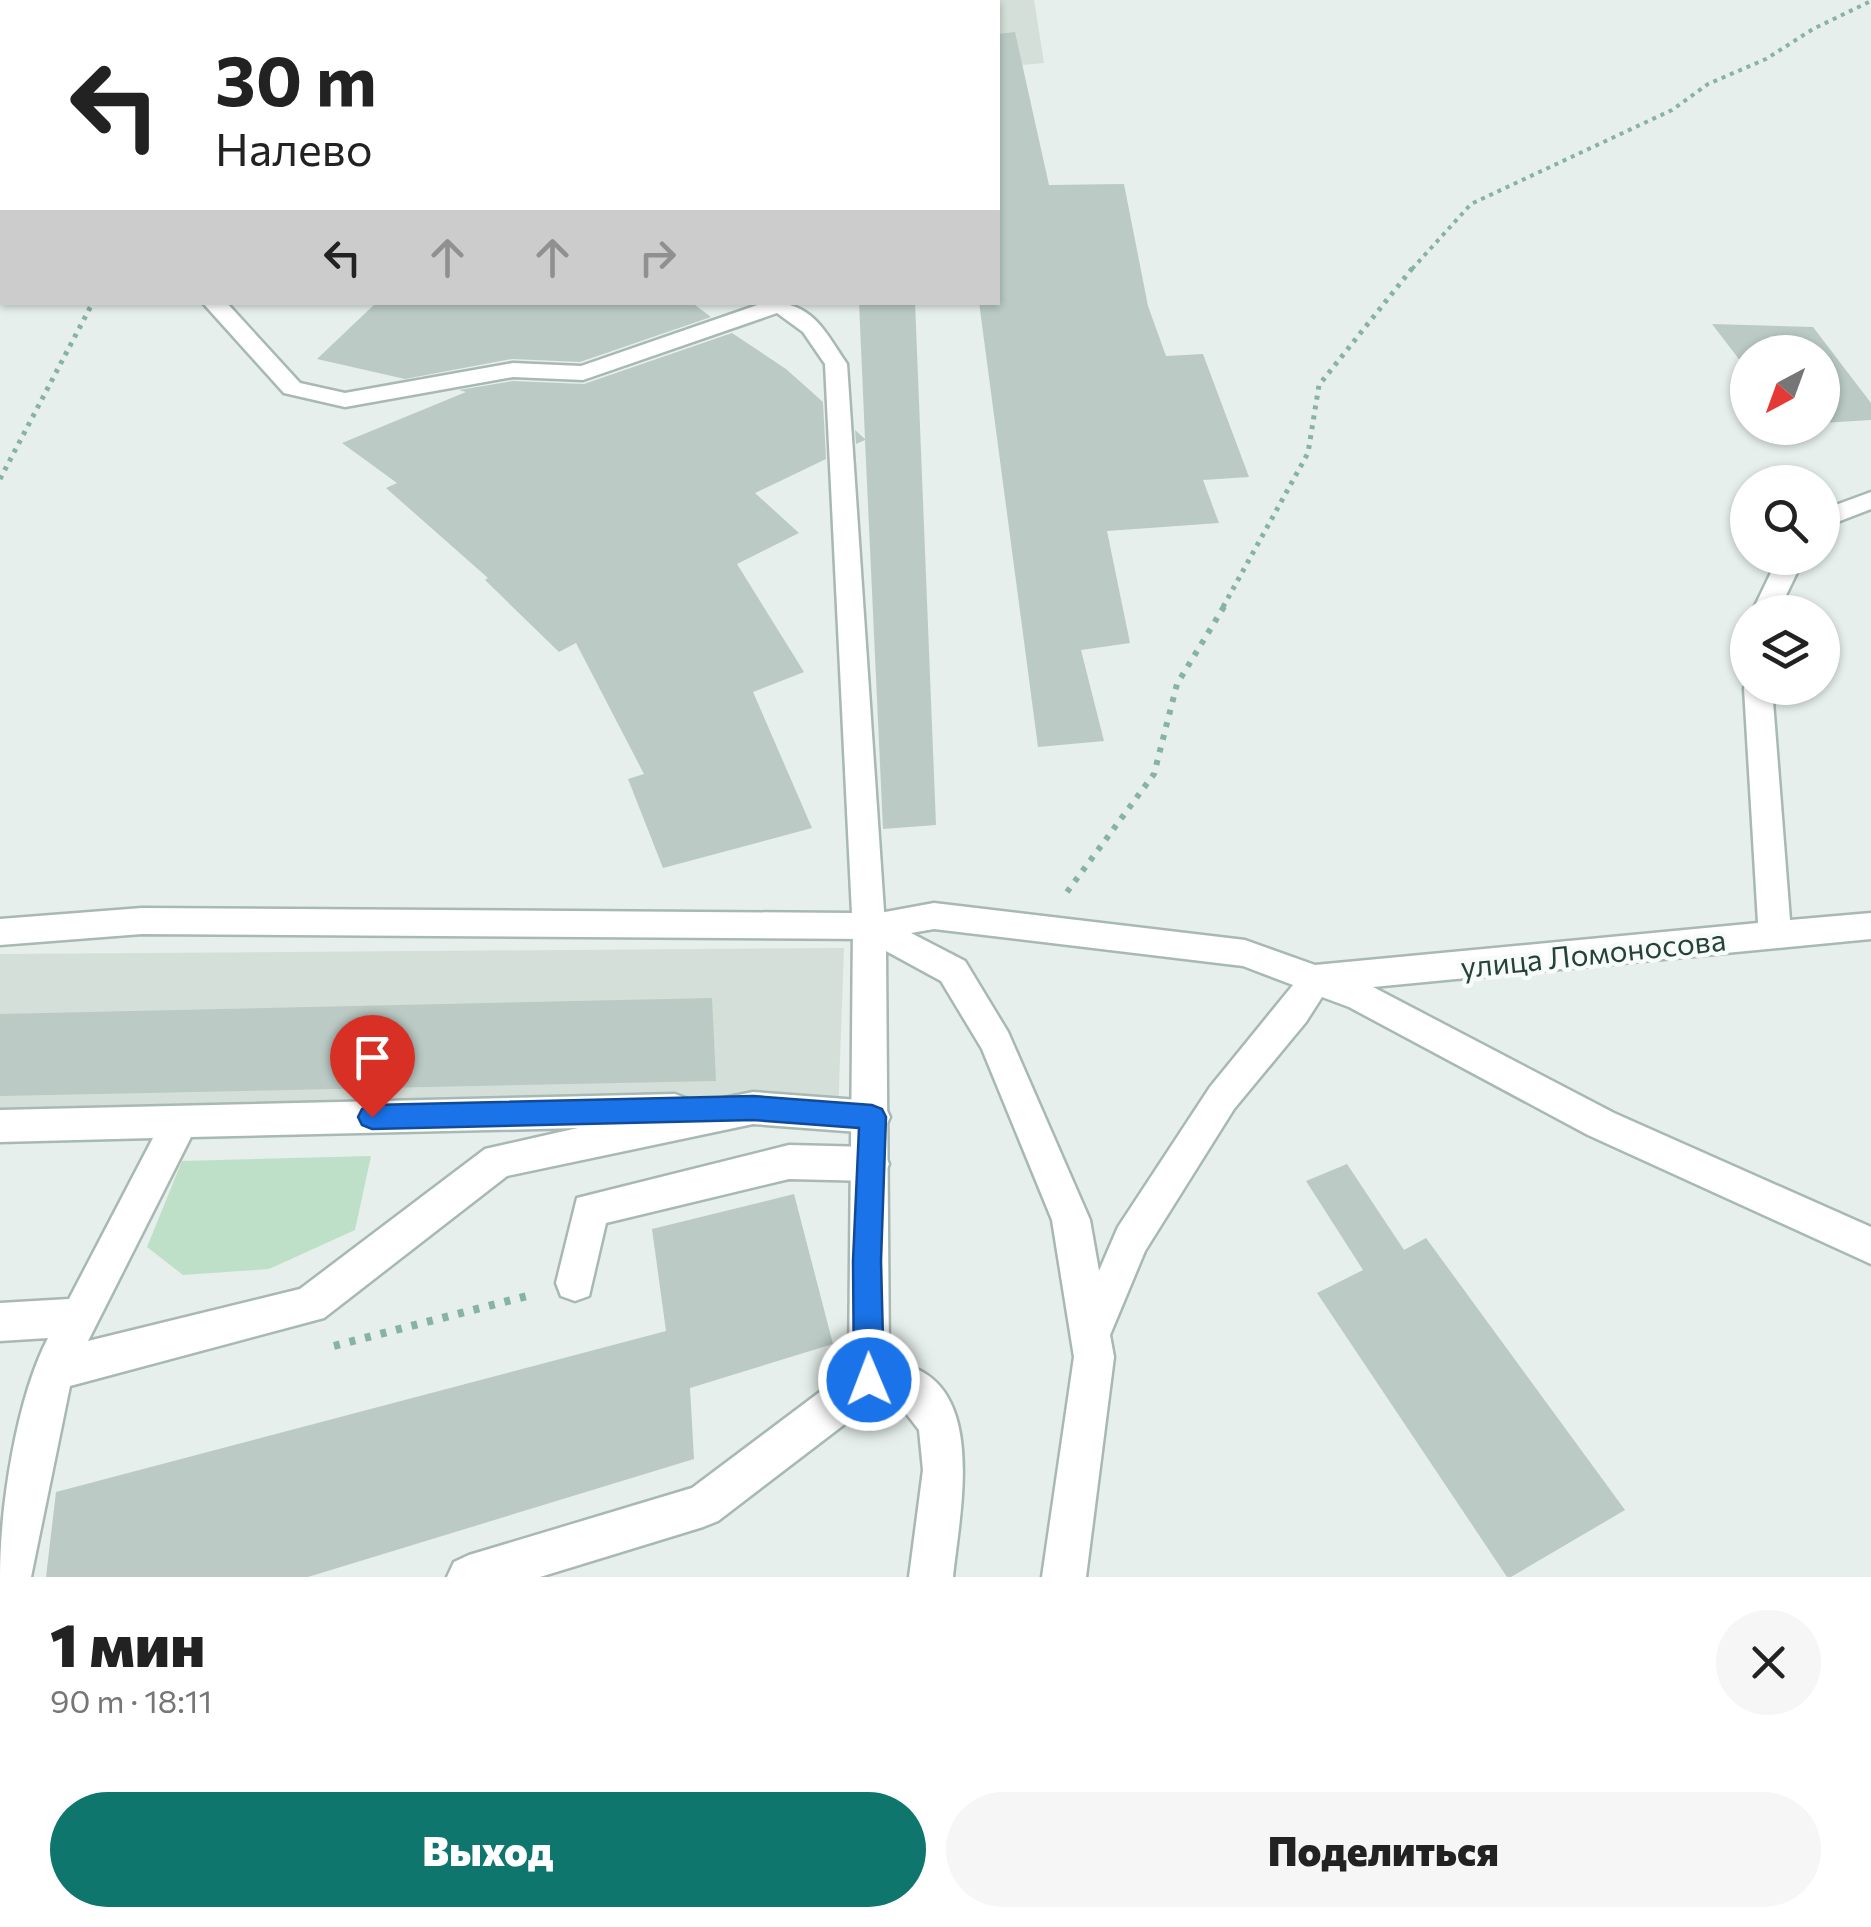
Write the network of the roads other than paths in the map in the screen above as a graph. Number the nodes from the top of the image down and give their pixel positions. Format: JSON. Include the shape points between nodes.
{"nodes":[{"id":1,"x":217,"y":305,"type":"edge"},
{"id":2,"x":1871,"y":500,"type":"edge"},
{"id":3,"x":1840,"y":513,"type":"edge"},
{"id":4,"x":1759,"y":705,"type":"edge"},
{"id":5,"x":869,"y":926,"type":"junction"},
{"id":6,"x":1871,"y":926,"type":"edge"},
{"id":7,"x":0,"y":932,"type":"edge"},
{"id":8,"x":1774,"y":935,"type":"junction"},
{"id":9,"x":1315,"y":979,"type":"junction"},
{"id":10,"x":753,"y":1108,"type":"junction"},
{"id":11,"x":872,"y":1117,"type":"junction"},
{"id":12,"x":181,"y":1122,"type":"junction"},
{"id":13,"x":0,"y":1126,"type":"edge"},
{"id":14,"x":871,"y":1164,"type":"junction"},
{"id":15,"x":1871,"y":1246,"type":"edge"},
{"id":16,"x":575,"y":1284,"type":"dead end"},
{"id":17,"x":80,"y":1317,"type":"junction"},
{"id":18,"x":0,"y":1322,"type":"edge"},
{"id":19,"x":1090,"y":1336,"type":"junction"},
{"id":20,"x":52,"y":1370,"type":"junction"},
{"id":21,"x":869,"y":1380,"type":"junction"},
{"id":22,"x":9,"y":1577,"type":"edge"},
{"id":23,"x":469,"y":1577,"type":"edge"},
{"id":24,"x":930,"y":1577,"type":"edge"},
{"id":25,"x":1064,"y":1577,"type":"edge"}],
"edges":[{"from":1,"to":5,"type":"street","via":[[292,388],[345,400],[512,370],[583,373],[780,306],[811,327],[836,364]]},
{"from":2,"to":3,"type":"street"},
{"from":4,"to":8,"type":"street"},
{"from":5,"to":7,"type":"street","via":[[142,922]]},
{"from":5,"to":9,"type":"street","via":[[934,916],[1245,953]]},
{"from":5,"to":11,"type":"street"},
{"from":5,"to":19,"type":"street","via":[[952,971],[996,1042],[1070,1220]]},
{"from":6,"to":8,"type":"street","name":"улица Ломоносова"},
{"from":8,"to":9,"type":"street","name":"улица Ломоносова"},
{"from":9,"to":15,"type":"street","via":[[1601,1124]]},
{"from":9,"to":19,"type":"street","via":[[1222,1098],[1131,1240]]},
{"from":10,"to":11,"type":"street"},
{"from":10,"to":12,"type":"street"},
{"from":10,"to":20,"type":"street","via":[[498,1161],[310,1305]]},
{"from":11,"to":14,"type":"street"},
{"from":12,"to":13,"type":"street"},
{"from":12,"to":17,"type":"street"},
{"from":14,"to":16,"type":"street","via":[[789,1162],[590,1210]]},
{"from":14,"to":21,"type":"street"},
{"from":17,"to":18,"type":"street"},
{"from":17,"to":20,"type":"street"},
{"from":19,"to":25,"type":"street","via":[[1094,1357]]},
{"from":20,"to":22,"type":"street"},
{"from":21,"to":23,"type":"street","via":[[703,1506]]},
{"from":21,"to":24,"type":"street","via":[[908,1384],[939,1422],[944,1470]]}]}
